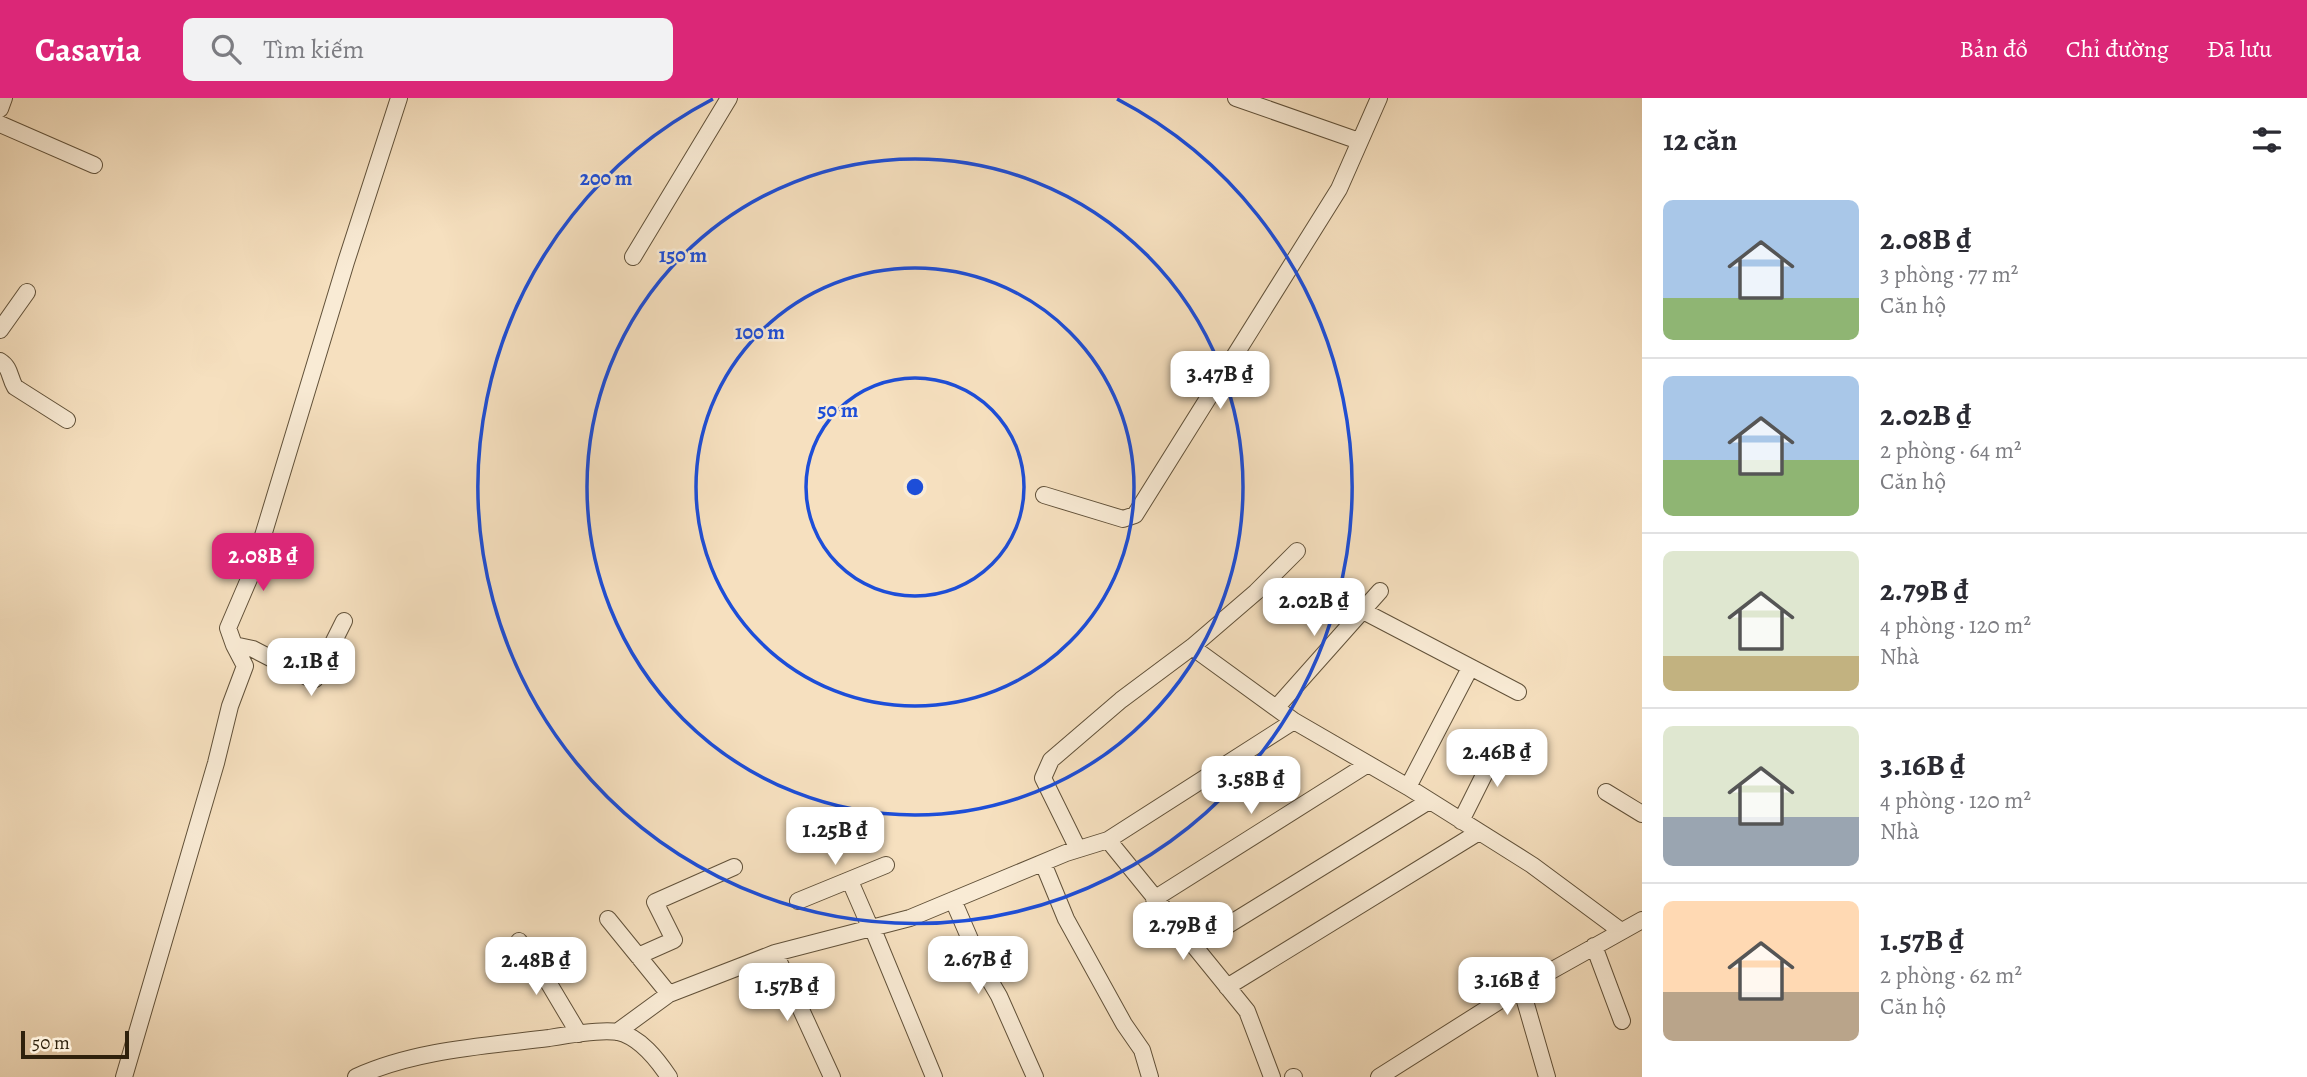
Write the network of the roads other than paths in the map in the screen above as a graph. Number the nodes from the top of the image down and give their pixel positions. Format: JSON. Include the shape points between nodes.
{"nodes":[{"id":1,"x":4,"y":98,"type":"edge"},
{"id":2,"x":399,"y":98,"type":"edge"},
{"id":3,"x":729,"y":98,"type":"edge"},
{"id":4,"x":1236,"y":98,"type":"edge"},
{"id":5,"x":1379,"y":98,"type":"edge"},
{"id":6,"x":0,"y":109,"type":"edge"},
{"id":7,"x":0,"y":124,"type":"edge"},
{"id":8,"x":1359,"y":141,"type":"junction"},
{"id":9,"x":94,"y":165,"type":"dead end"},
{"id":10,"x":633,"y":257,"type":"dead end"},
{"id":11,"x":27,"y":292,"type":"dead end"},
{"id":12,"x":0,"y":330,"type":"edge"},
{"id":13,"x":0,"y":361,"type":"edge"},
{"id":14,"x":67,"y":420,"type":"dead end"},
{"id":15,"x":1044,"y":495,"type":"dead end"},
{"id":16,"x":1297,"y":551,"type":"dead end"},
{"id":17,"x":1380,"y":591,"type":"dead end"},
{"id":18,"x":1363,"y":611,"type":"junction"},
{"id":19,"x":344,"y":621,"type":"dead end"},
{"id":20,"x":234,"y":645,"type":"junction"},
{"id":21,"x":1192,"y":647,"type":"junction"},
{"id":22,"x":1469,"y":668,"type":"junction"},
{"id":23,"x":1518,"y":692,"type":"dead end"},
{"id":24,"x":1276,"y":708,"type":"junction"},
{"id":25,"x":1294,"y":721,"type":"junction"},
{"id":26,"x":1501,"y":741,"type":"dead end"},
{"id":27,"x":1368,"y":764,"type":"junction"},
{"id":28,"x":1408,"y":787,"type":"junction"},
{"id":29,"x":1606,"y":792,"type":"dead end"},
{"id":30,"x":1429,"y":800,"type":"junction"},
{"id":31,"x":1642,"y":814,"type":"edge"},
{"id":32,"x":1461,"y":821,"type":"junction"},
{"id":33,"x":1479,"y":832,"type":"junction"},
{"id":34,"x":1108,"y":840,"type":"junction"},
{"id":35,"x":1078,"y":849,"type":"junction"},
{"id":36,"x":1043,"y":863,"type":"junction"},
{"id":37,"x":886,"y":865,"type":"dead end"},
{"id":38,"x":734,"y":867,"type":"dead end"},
{"id":39,"x":850,"y":881,"type":"junction"},
{"id":40,"x":1154,"y":899,"type":"junction"},
{"id":41,"x":953,"y":900,"type":"junction"},
{"id":42,"x":798,"y":901,"type":"dead end"},
{"id":43,"x":608,"y":919,"type":"dead end"},
{"id":44,"x":1642,"y":920,"type":"edge"},
{"id":45,"x":871,"y":927,"type":"junction"},
{"id":46,"x":1621,"y":931,"type":"junction"},
{"id":47,"x":519,"y":941,"type":"dead end"},
{"id":48,"x":1194,"y":946,"type":"junction"},
{"id":49,"x":1594,"y":946,"type":"junction"},
{"id":50,"x":775,"y":953,"type":"junction"},
{"id":51,"x":638,"y":956,"type":"junction"},
{"id":52,"x":1227,"y":987,"type":"junction"},
{"id":53,"x":1521,"y":987,"type":"junction"},
{"id":54,"x":669,"y":995,"type":"junction"},
{"id":55,"x":1622,"y":1021,"type":"dead end"},
{"id":56,"x":617,"y":1032,"type":"junction"},
{"id":57,"x":579,"y":1034,"type":"junction"},
{"id":58,"x":124,"y":1077,"type":"edge"},
{"id":59,"x":356,"y":1077,"type":"edge"},
{"id":60,"x":669,"y":1077,"type":"edge"},
{"id":61,"x":832,"y":1077,"type":"edge"},
{"id":62,"x":934,"y":1077,"type":"edge"},
{"id":63,"x":1035,"y":1077,"type":"edge"},
{"id":64,"x":1150,"y":1077,"type":"edge"},
{"id":65,"x":1272,"y":1077,"type":"edge"},
{"id":66,"x":1379,"y":1077,"type":"edge"},
{"id":67,"x":1547,"y":1077,"type":"edge"}],
"edges":[{"from":1,"to":6,"type":"street"},
{"from":2,"to":20,"type":"street","via":[[252,572],[228,628]]},
{"from":3,"to":10,"type":"street"},
{"from":4,"to":8,"type":"street"},
{"from":5,"to":8,"type":"street"},
{"from":7,"to":9,"type":"street"},
{"from":8,"to":15,"type":"street","via":[[1339,189],[1308,241],[1135,515],[1123,519]]},
{"from":11,"to":12,"type":"street"},
{"from":13,"to":14,"type":"street","via":[[15,387]]},
{"from":16,"to":21,"type":"street"},
{"from":17,"to":18,"type":"street"},
{"from":18,"to":22,"type":"street"},
{"from":18,"to":24,"type":"street"},
{"from":19,"to":20,"type":"street","via":[[315,679],[253,649]]},
{"from":20,"to":58,"type":"street","via":[[244,666]]},
{"from":21,"to":24,"type":"street"},
{"from":21,"to":35,"type":"street","via":[[1051,760],[1043,778]]},
{"from":22,"to":23,"type":"street"},
{"from":22,"to":28,"type":"street"},
{"from":24,"to":25,"type":"street"},
{"from":25,"to":27,"type":"street"},
{"from":25,"to":34,"type":"street"},
{"from":26,"to":32,"type":"street"},
{"from":27,"to":28,"type":"street"},
{"from":27,"to":40,"type":"street"},
{"from":28,"to":30,"type":"street"},
{"from":29,"to":31,"type":"street"},
{"from":30,"to":32,"type":"street"},
{"from":30,"to":48,"type":"street"},
{"from":32,"to":33,"type":"street"},
{"from":33,"to":46,"type":"street"},
{"from":33,"to":52,"type":"street"},
{"from":34,"to":35,"type":"street"},
{"from":34,"to":40,"type":"street"},
{"from":35,"to":36,"type":"street"},
{"from":36,"to":41,"type":"street"},
{"from":36,"to":64,"type":"street","via":[[1066,919],[1142,1050]]},
{"from":37,"to":39,"type":"street"},
{"from":38,"to":51,"type":"street","via":[[655,902],[674,940]]},
{"from":39,"to":42,"type":"street"},
{"from":39,"to":45,"type":"street"},
{"from":40,"to":48,"type":"street"},
{"from":41,"to":45,"type":"street","via":[[910,918]]},
{"from":41,"to":63,"type":"street"},
{"from":43,"to":51,"type":"street"},
{"from":44,"to":46,"type":"street"},
{"from":45,"to":50,"type":"street"},
{"from":45,"to":62,"type":"street"},
{"from":46,"to":49,"type":"street"},
{"from":47,"to":57,"type":"street"},
{"from":48,"to":52,"type":"street"},
{"from":49,"to":53,"type":"street"},
{"from":49,"to":55,"type":"street"},
{"from":50,"to":54,"type":"street"},
{"from":50,"to":61,"type":"street"},
{"from":51,"to":54,"type":"street"},
{"from":52,"to":65,"type":"street","via":[[1247,1011]]},
{"from":53,"to":66,"type":"street"},
{"from":53,"to":67,"type":"street"},
{"from":54,"to":56,"type":"street"},
{"from":56,"to":57,"type":"street"},
{"from":56,"to":60,"type":"street","via":[[643,1046]]},
{"from":57,"to":59,"type":"street","via":[[414,1058]]}]}
